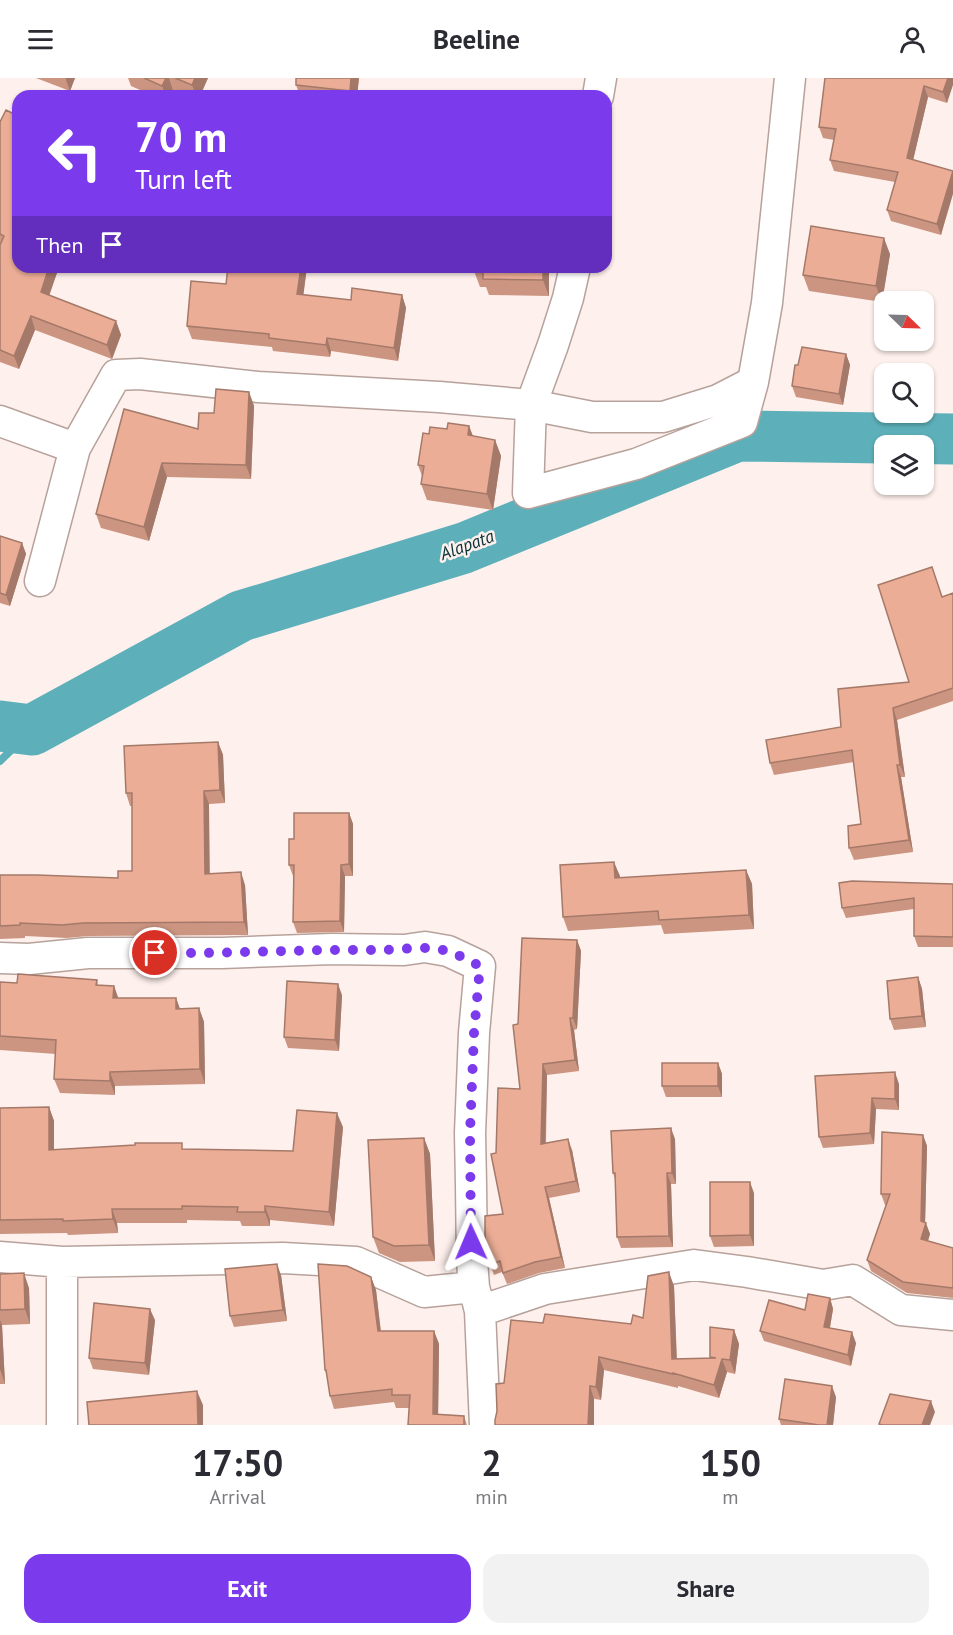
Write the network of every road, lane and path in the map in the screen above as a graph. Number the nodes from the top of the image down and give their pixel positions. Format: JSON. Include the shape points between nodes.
{"nodes":[{"id":1,"x":790,"y":78,"type":"edge"},
{"id":2,"x":574,"y":273,"type":"edge"},
{"id":3,"x":753,"y":382,"type":"junction"},
{"id":4,"x":531,"y":405,"type":"junction"},
{"id":5,"x":0,"y":421,"type":"edge"},
{"id":6,"x":75,"y":448,"type":"junction"},
{"id":7,"x":40,"y":581,"type":"dead end"},
{"id":8,"x":0,"y":958,"type":"edge"},
{"id":9,"x":0,"y":1257,"type":"edge"},
{"id":10,"x":62,"y":1262,"type":"junction"},
{"id":11,"x":477,"y":1299,"type":"junction"},
{"id":12,"x":953,"y":1315,"type":"edge"},
{"id":13,"x":62,"y":1425,"type":"edge"},
{"id":14,"x":485,"y":1425,"type":"edge"}],
"edges":[{"from":1,"to":3,"type":"street","via":[[767,303]]},
{"from":2,"to":4,"type":"street"},
{"from":3,"to":4,"type":"street","via":[[718,400],[663,417],[592,417]]},
{"from":3,"to":4,"type":"street","via":[[742,422],[636,464],[528,493]]},
{"from":4,"to":6,"type":"street","via":[[116,375]]},
{"from":5,"to":6,"type":"street"},
{"from":6,"to":7,"type":"street"},
{"from":8,"to":11,"type":"street","via":[[425,947],[448,951],[480,966],[470,1133],[472,1261]]},
{"from":9,"to":10,"type":"street"},
{"from":10,"to":11,"type":"street","via":[[283,1258],[356,1262],[424,1292]]},
{"from":10,"to":13,"type":"street"},
{"from":11,"to":12,"type":"street","via":[[694,1265],[823,1285],[853,1280],[901,1310]]},
{"from":11,"to":14,"type":"street"}]}
